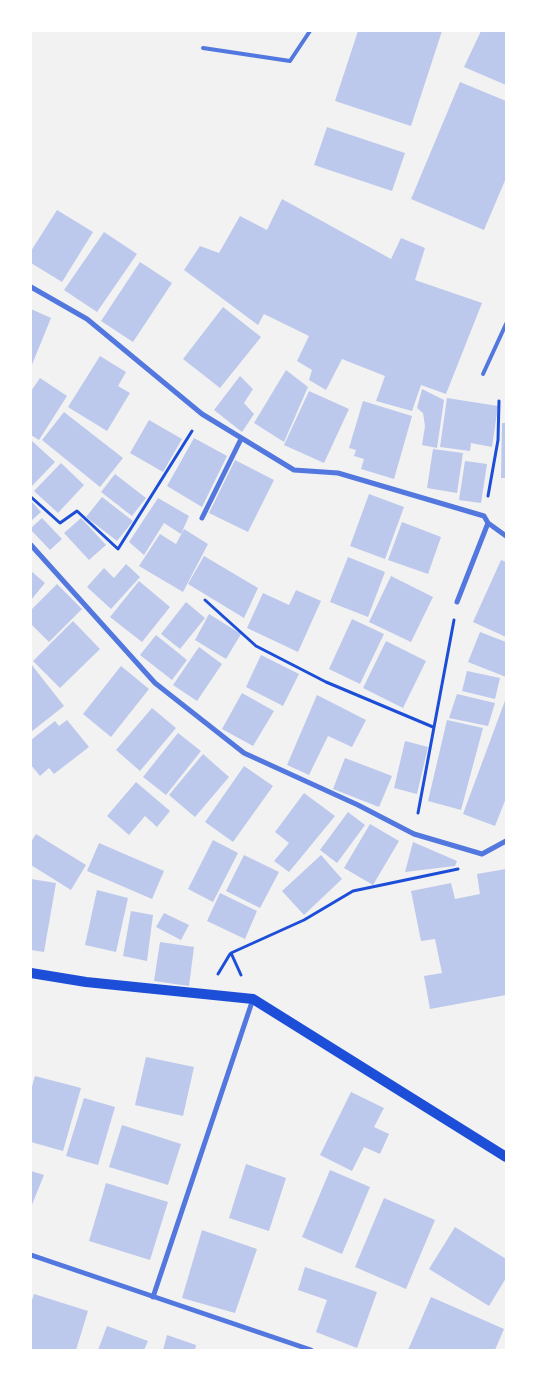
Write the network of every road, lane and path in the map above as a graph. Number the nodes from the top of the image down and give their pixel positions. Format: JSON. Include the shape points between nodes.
{"nodes":[{"id":1,"x":310,"y":31,"type":"edge"},
{"id":2,"x":203,"y":48,"type":"dead end"},
{"id":3,"x":31,"y":287,"type":"edge"},
{"id":4,"x":506,"y":324,"type":"edge"},
{"id":5,"x":483,"y":374,"type":"dead end"},
{"id":6,"x":499,"y":400,"type":"dead end"},
{"id":7,"x":202,"y":414,"type":"junction"},
{"id":8,"x":241,"y":439,"type":"junction"},
{"id":9,"x":31,"y":497,"type":"edge"},
{"id":10,"x":484,"y":516,"type":"junction"},
{"id":11,"x":202,"y":518,"type":"dead end"},
{"id":12,"x":488,"y":523,"type":"junction"},
{"id":13,"x":506,"y":536,"type":"edge"},
{"id":14,"x":31,"y":545,"type":"edge"},
{"id":15,"x":205,"y":600,"type":"dead end"},
{"id":16,"x":457,"y":602,"type":"joint"},
{"id":17,"x":433,"y":727,"type":"junction"},
{"id":18,"x":414,"y":834,"type":"junction"},
{"id":19,"x":506,"y":840,"type":"edge"},
{"id":20,"x":463,"y":868,"type":"dead end"},
{"id":21,"x":31,"y":973,"type":"edge"},
{"id":22,"x":254,"y":1000,"type":"junction"},
{"id":23,"x":506,"y":1157,"type":"edge"},
{"id":24,"x":31,"y":1254,"type":"edge"},
{"id":25,"x":153,"y":1297,"type":"junction"},
{"id":26,"x":311,"y":1350,"type":"edge"}],
"edges":[{"from":1,"to":2,"type":"lane","via":[[290,61]]},
{"from":3,"to":7,"type":"street","via":[[87,319]]},
{"from":4,"to":5,"type":"lane"},
{"from":6,"to":10,"type":"path","via":[[498,440]]},
{"from":7,"to":8,"type":"street"},
{"from":7,"to":9,"type":"path","via":[[118,549],[76,511],[60,523]]},
{"from":8,"to":10,"type":"street","via":[[294,470],[338,473]]},
{"from":8,"to":11,"type":"street"},
{"from":10,"to":12,"type":"street"},
{"from":12,"to":13,"type":"street"},
{"from":12,"to":16,"type":"street"},
{"from":14,"to":18,"type":"street","via":[[155,683],[244,753]]},
{"from":15,"to":17,"type":"path","via":[[256,646],[326,682]]},
{"from":16,"to":17,"type":"path"},
{"from":17,"to":18,"type":"path"},
{"from":18,"to":19,"type":"street","via":[[482,854]]},
{"from":20,"to":22,"type":"path","via":[[353,891],[304,920],[231,954]]},
{"from":21,"to":22,"type":"main road"},
{"from":22,"to":23,"type":"main road"},
{"from":22,"to":25,"type":"street"},
{"from":24,"to":25,"type":"street"},
{"from":25,"to":26,"type":"street"}]}
